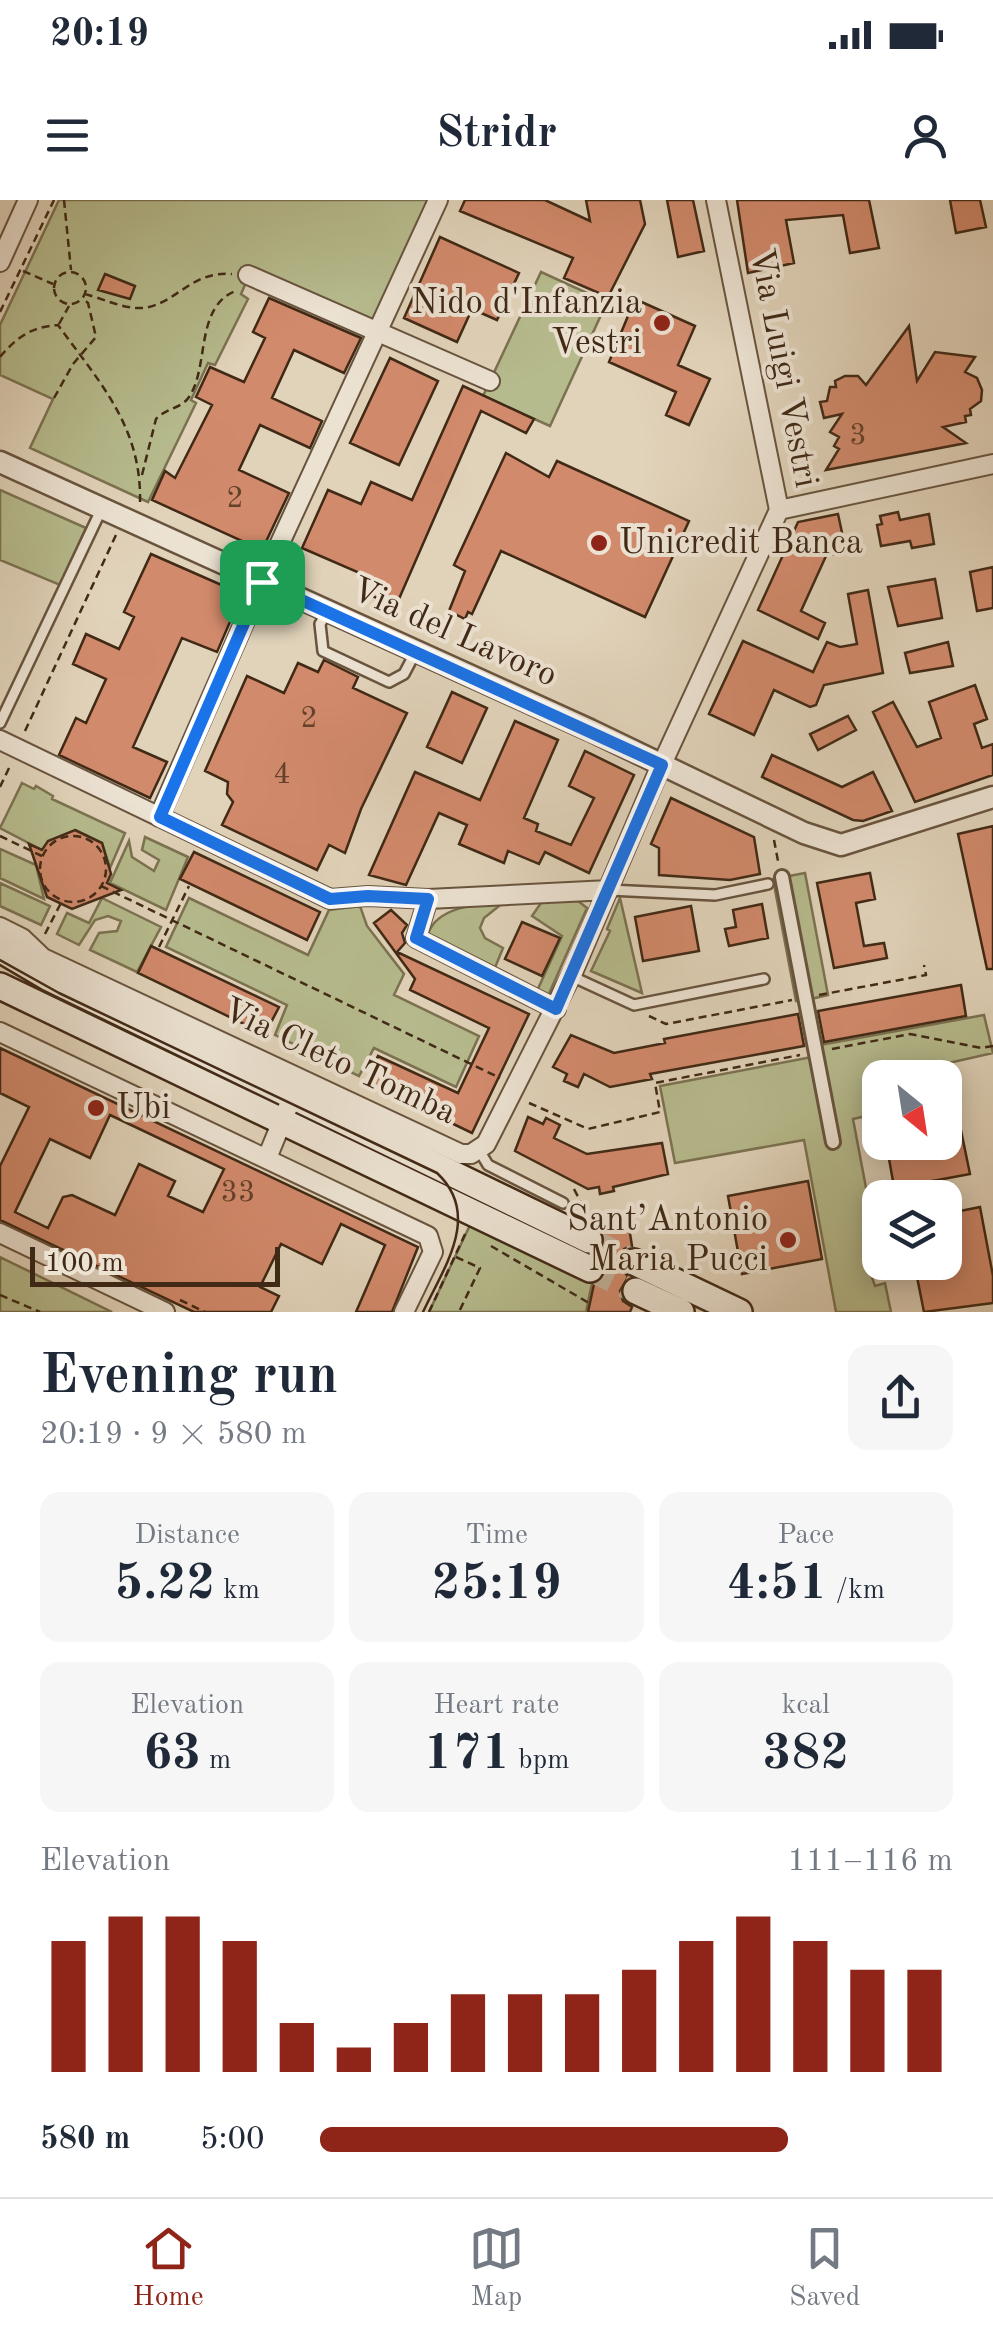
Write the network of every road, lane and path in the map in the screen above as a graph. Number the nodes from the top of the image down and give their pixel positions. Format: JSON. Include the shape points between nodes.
{"nodes":[{"id":1,"x":28,"y":200,"type":"edge"},
{"id":2,"x":54,"y":200,"type":"edge"},
{"id":3,"x":64,"y":200,"type":"edge"},
{"id":4,"x":438,"y":200,"type":"edge"},
{"id":5,"x":716,"y":200,"type":"edge"},
{"id":6,"x":0,"y":262,"type":"edge"},
{"id":7,"x":21,"y":270,"type":"junction"},
{"id":8,"x":71,"y":272,"type":"junction"},
{"id":9,"x":246,"y":282,"type":"junction"},
{"id":10,"x":54,"y":284,"type":"junction"},
{"id":11,"x":84,"y":296,"type":"junction"},
{"id":12,"x":69,"y":304,"type":"junction"},
{"id":13,"x":0,"y":312,"type":"edge"},
{"id":14,"x":58,"y":325,"type":"junction"},
{"id":15,"x":379,"y":332,"type":"junction"},
{"id":16,"x":0,"y":356,"type":"edge"},
{"id":17,"x":82,"y":356,"type":"junction"},
{"id":18,"x":490,"y":381,"type":"dead end"},
{"id":19,"x":54,"y":398,"type":"dead end"},
{"id":20,"x":0,"y":462,"type":"edge"},
{"id":21,"x":993,"y":464,"type":"edge"},
{"id":22,"x":141,"y":481,"type":"junction"},
{"id":23,"x":140,"y":503,"type":"dead end"},
{"id":24,"x":102,"y":508,"type":"junction"},
{"id":25,"x":779,"y":510,"type":"junction"},
{"id":26,"x":116,"y":535,"type":"dead end"},
{"id":27,"x":262,"y":582,"type":"junction"},
{"id":28,"x":327,"y":612,"type":"junction"},
{"id":29,"x":415,"y":652,"type":"junction"},
{"id":30,"x":0,"y":722,"type":"edge"},
{"id":31,"x":0,"y":740,"type":"edge"},
{"id":32,"x":18,"y":749,"type":"junction"},
{"id":33,"x":662,"y":765,"type":"junction"},
{"id":34,"x":0,"y":787,"type":"edge"},
{"id":35,"x":993,"y":797,"type":"edge"},
{"id":36,"x":160,"y":817,"type":"junction"},
{"id":37,"x":773,"y":834,"type":"dead end"},
{"id":38,"x":0,"y":836,"type":"edge"},
{"id":39,"x":44,"y":856,"type":"junction"},
{"id":40,"x":782,"y":878,"type":"joint"},
{"id":41,"x":768,"y":884,"type":"dead end"},
{"id":42,"x":101,"y":886,"type":"junction"},
{"id":43,"x":189,"y":886,"type":"dead end"},
{"id":44,"x":610,"y":890,"type":"junction"},
{"id":45,"x":428,"y":899,"type":"junction"},
{"id":46,"x":63,"y":900,"type":"junction"},
{"id":47,"x":172,"y":920,"type":"junction"},
{"id":48,"x":0,"y":927,"type":"edge"},
{"id":49,"x":11,"y":944,"type":"edge"},
{"id":50,"x":159,"y":947,"type":"dead end"},
{"id":51,"x":571,"y":976,"type":"junction"},
{"id":52,"x":764,"y":979,"type":"dead end"},
{"id":53,"x":0,"y":986,"type":"edge"},
{"id":54,"x":556,"y":1009,"type":"junction"},
{"id":55,"x":0,"y":1032,"type":"edge"},
{"id":56,"x":655,"y":1083,"type":"dead end"},
{"id":57,"x":296,"y":1086,"type":"junction"},
{"id":58,"x":505,"y":1092,"type":"junction"},
{"id":59,"x":280,"y":1120,"type":"junction"},
{"id":60,"x":833,"y":1142,"type":"dead end"},
{"id":61,"x":479,"y":1150,"type":"junction"},
{"id":62,"x":267,"y":1158,"type":"junction"},
{"id":63,"x":574,"y":1189,"type":"dead end"},
{"id":64,"x":563,"y":1203,"type":"dead end"},
{"id":65,"x":590,"y":1221,"type":"dead end"},
{"id":66,"x":466,"y":1232,"type":"dead end"},
{"id":67,"x":0,"y":1233,"type":"edge"},
{"id":68,"x":532,"y":1240,"type":"junction"},
{"id":69,"x":482,"y":1241,"type":"dead end"},
{"id":70,"x":455,"y":1256,"type":"junction"},
{"id":71,"x":634,"y":1262,"type":"tunnel mouth"},
{"id":72,"x":590,"y":1269,"type":"tunnel mouth"},
{"id":73,"x":636,"y":1291,"type":"tunnel mouth"},
{"id":74,"x":0,"y":1295,"type":"edge"},
{"id":75,"x":590,"y":1303,"type":"dead end"},
{"id":76,"x":40,"y":1312,"type":"edge"},
{"id":77,"x":166,"y":1312,"type":"edge"},
{"id":78,"x":404,"y":1312,"type":"edge"},
{"id":79,"x":429,"y":1312,"type":"edge"},
{"id":80,"x":459,"y":1312,"type":"edge"},
{"id":81,"x":681,"y":1312,"type":"edge"},
{"id":82,"x":738,"y":1312,"type":"edge"}],
"edges":[{"from":1,"to":6,"type":"street"},
{"from":2,"to":7,"type":"path"},
{"from":3,"to":8,"type":"path"},
{"from":4,"to":15,"type":"street"},
{"from":5,"to":25,"type":"street","name":"Via Luigi Vestri"},
{"from":7,"to":10,"type":"path"},
{"from":7,"to":13,"type":"path"},
{"from":8,"to":10,"type":"path"},
{"from":8,"to":11,"type":"path","via":[[84,279]]},
{"from":9,"to":11,"type":"path","via":[[220,273],[202,277],[148,308]]},
{"from":9,"to":15,"type":"street"},
{"from":9,"to":22,"type":"path","via":[[224,298],[204,333],[190,395],[156,419]]},
{"from":10,"to":12,"type":"path","via":[[59,300]]},
{"from":11,"to":12,"type":"path"},
{"from":11,"to":17,"type":"path","via":[[96,337]]},
{"from":12,"to":14,"type":"path"},
{"from":14,"to":16,"type":"path","via":[[31,330]]},
{"from":14,"to":17,"type":"path"},
{"from":15,"to":18,"type":"street"},
{"from":15,"to":27,"type":"street"},
{"from":17,"to":19,"type":"path"},
{"from":17,"to":22,"type":"path","via":[[123,419]]},
{"from":20,"to":24,"type":"street","name":"Via del Lavoro"},
{"from":21,"to":25,"type":"street"},
{"from":22,"to":23,"type":"path"},
{"from":24,"to":27,"type":"street","name":"Via del Lavoro"},
{"from":24,"to":30,"type":"lane"},
{"from":25,"to":33,"type":"street","name":"Via Luigi Vestri"},
{"from":26,"to":32,"type":"path"},
{"from":27,"to":28,"type":"street","name":"Via del Lavoro"},
{"from":27,"to":36,"type":"street"},
{"from":28,"to":29,"type":"street","name":"Via del Lavoro"},
{"from":28,"to":29,"type":"lane","via":[[320,648],[356,668],[389,682],[404,674]]},
{"from":29,"to":33,"type":"street","name":"Via del Lavoro"},
{"from":31,"to":32,"type":"street"},
{"from":32,"to":34,"type":"path"},
{"from":32,"to":36,"type":"street"},
{"from":33,"to":35,"type":"street","name":"Via del Lavoro","via":[[841,845]]},
{"from":33,"to":44,"type":"street"},
{"from":36,"to":45,"type":"street","via":[[330,899]]},
{"from":37,"to":40,"type":"path"},
{"from":38,"to":39,"type":"path"},
{"from":39,"to":42,"type":"path","via":[[50,843],[75,833],[99,845],[108,872]]},
{"from":39,"to":46,"type":"path","via":[[39,865],[46,892]]},
{"from":40,"to":60,"type":"street"},
{"from":41,"to":44,"type":"lane","via":[[715,894]]},
{"from":42,"to":46,"type":"path","via":[[96,896],[72,904]]},
{"from":42,"to":47,"type":"path"},
{"from":43,"to":47,"type":"path"},
{"from":44,"to":45,"type":"street"},
{"from":44,"to":51,"type":"street","name":"Via Cleto Tomba"},
{"from":45,"to":54,"type":"street","via":[[416,938]]},
{"from":46,"to":49,"type":"path","via":[[44,936],[30,929]]},
{"from":47,"to":50,"type":"path"},
{"from":47,"to":58,"type":"path","via":[[501,1078]]},
{"from":48,"to":49,"type":"street"},
{"from":49,"to":57,"type":"main road","via":[[49,978]]},
{"from":51,"to":52,"type":"lane","via":[[634,1005]]},
{"from":51,"to":54,"type":"street","name":"Via Cleto Tomba"},
{"from":53,"to":59,"type":"main road"},
{"from":54,"to":58,"type":"street","name":"Via Cleto Tomba"},
{"from":55,"to":62,"type":"street"},
{"from":56,"to":58,"type":"path","via":[[660,1112],[588,1129]]},
{"from":57,"to":59,"type":"street"},
{"from":57,"to":61,"type":"street","name":"Via Cleto Tomba","via":[[461,1154]]},
{"from":57,"to":68,"type":"main road","via":[[589,1240]]},
{"from":58,"to":61,"type":"street","name":"Via Cleto Tomba"},
{"from":59,"to":62,"type":"street"},
{"from":59,"to":68,"type":"main road"},
{"from":61,"to":64,"type":"lane","via":[[488,1165]]},
{"from":62,"to":78,"type":"street","via":[[432,1241]]},
{"from":63,"to":65,"type":"path"},
{"from":66,"to":70,"type":"path"},
{"from":67,"to":77,"type":"street"},
{"from":68,"to":72,"type":"main road"},
{"from":69,"to":75,"type":"path"},
{"from":70,"to":79,"type":"path"},
{"from":70,"to":80,"type":"path","via":[[480,1268]]},
{"from":71,"to":82,"type":"main road"},
{"from":73,"to":81,"type":"main road"},
{"from":74,"to":76,"type":"path"}]}
